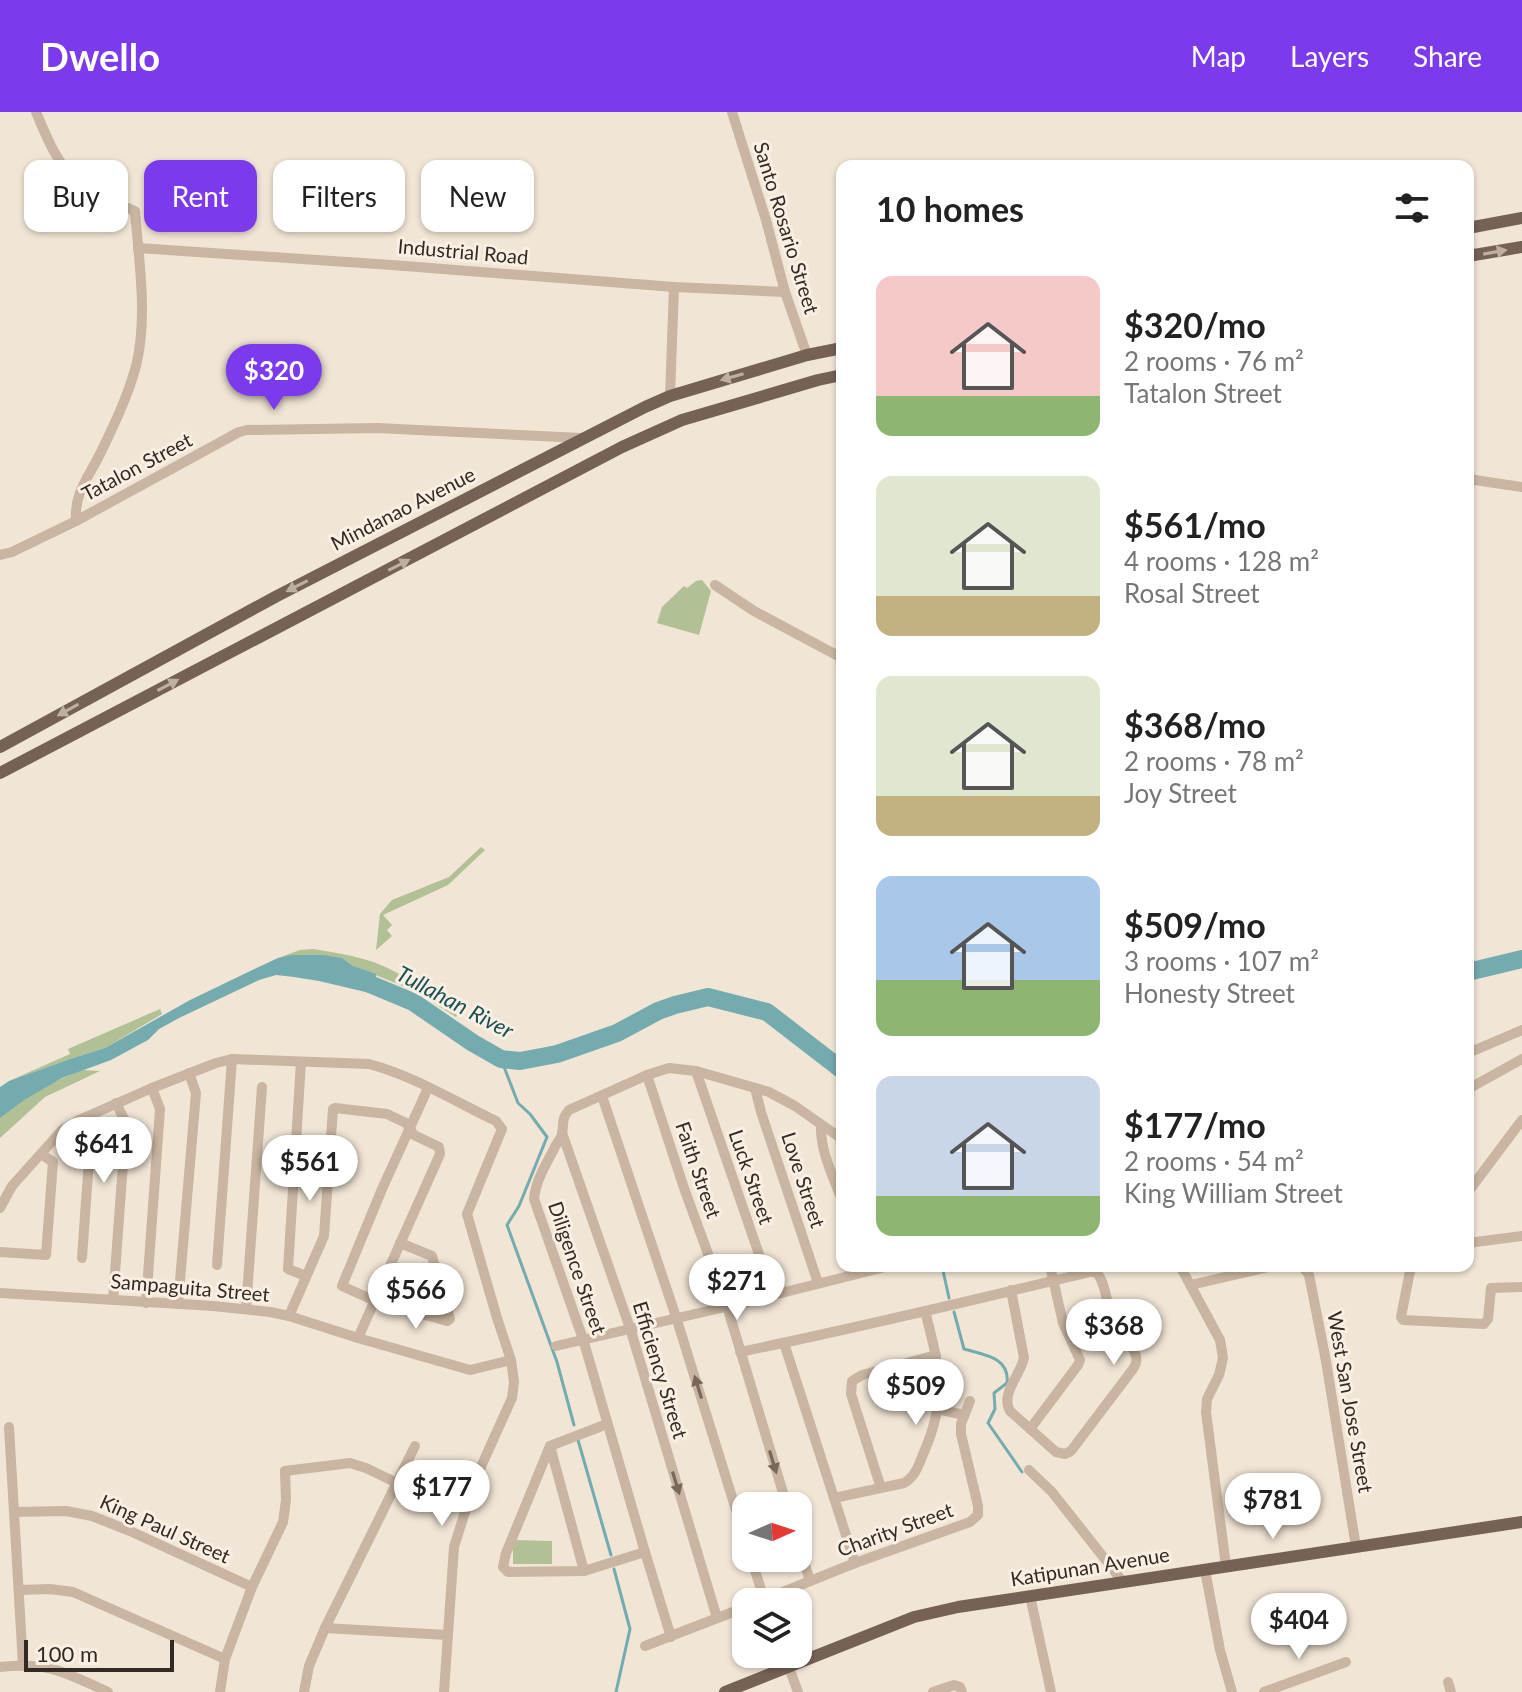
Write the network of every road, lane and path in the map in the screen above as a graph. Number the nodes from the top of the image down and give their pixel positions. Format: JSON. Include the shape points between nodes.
{"nodes":[{"id":1,"x":36,"y":112,"type":"edge"},
{"id":2,"x":732,"y":112,"type":"edge"},
{"id":3,"x":1522,"y":218,"type":"edge"},
{"id":4,"x":1474,"y":227,"type":"edge"},
{"id":5,"x":1522,"y":247,"type":"edge"},
{"id":6,"x":138,"y":248,"type":"junction"},
{"id":7,"x":1474,"y":255,"type":"edge"},
{"id":8,"x":674,"y":287,"type":"junction"},
{"id":9,"x":785,"y":292,"type":"junction"},
{"id":10,"x":836,"y":349,"type":"edge"},
{"id":11,"x":807,"y":355,"type":"junction"},
{"id":12,"x":836,"y":376,"type":"edge"},
{"id":13,"x":670,"y":396,"type":"junction"},
{"id":14,"x":582,"y":438,"type":"junction"},
{"id":15,"x":1474,"y":480,"type":"edge"},
{"id":16,"x":1522,"y":487,"type":"edge"},
{"id":17,"x":76,"y":521,"type":"junction"},
{"id":18,"x":0,"y":555,"type":"edge"},
{"id":19,"x":715,"y":585,"type":"dead end"},
{"id":20,"x":836,"y":655,"type":"edge"},
{"id":21,"x":0,"y":747,"type":"edge"},
{"id":22,"x":0,"y":773,"type":"edge"},
{"id":23,"x":1522,"y":1030,"type":"edge"},
{"id":24,"x":1474,"y":1050,"type":"edge"},
{"id":25,"x":232,"y":1059,"type":"junction"},
{"id":26,"x":1522,"y":1059,"type":"edge"},
{"id":27,"x":301,"y":1062,"type":"junction"},
{"id":28,"x":696,"y":1071,"type":"junction"},
{"id":29,"x":189,"y":1073,"type":"junction"},
{"id":30,"x":647,"y":1075,"type":"junction"},
{"id":31,"x":1474,"y":1086,"type":"edge"},
{"id":32,"x":262,"y":1087,"type":"dead end"},
{"id":33,"x":152,"y":1088,"type":"junction"},
{"id":34,"x":428,"y":1088,"type":"junction"},
{"id":35,"x":755,"y":1088,"type":"junction"},
{"id":36,"x":602,"y":1096,"type":"junction"},
{"id":37,"x":116,"y":1103,"type":"junction"},
{"id":38,"x":79,"y":1120,"type":"junction"},
{"id":39,"x":1522,"y":1120,"type":"edge"},
{"id":40,"x":821,"y":1125,"type":"junction"},
{"id":41,"x":410,"y":1129,"type":"junction"},
{"id":42,"x":562,"y":1133,"type":"junction"},
{"id":43,"x":836,"y":1135,"type":"edge"},
{"id":44,"x":41,"y":1154,"type":"junction"},
{"id":45,"x":836,"y":1184,"type":"edge"},
{"id":46,"x":1474,"y":1184,"type":"edge"},
{"id":47,"x":0,"y":1208,"type":"edge"},
{"id":48,"x":1522,"y":1236,"type":"edge"},
{"id":49,"x":1474,"y":1242,"type":"edge"},
{"id":50,"x":400,"y":1243,"type":"junction"},
{"id":51,"x":0,"y":1252,"type":"edge"},
{"id":52,"x":82,"y":1258,"type":"dead end"},
{"id":53,"x":217,"y":1265,"type":"dead end"},
{"id":54,"x":854,"y":1272,"type":"edge"},
{"id":55,"x":1051,"y":1272,"type":"edge"},
{"id":56,"x":1183,"y":1272,"type":"edge"},
{"id":57,"x":1246,"y":1272,"type":"edge"},
{"id":58,"x":1307,"y":1272,"type":"edge"},
{"id":59,"x":1410,"y":1272,"type":"edge"},
{"id":60,"x":306,"y":1276,"type":"junction"},
{"id":61,"x":1053,"y":1281,"type":"junction"},
{"id":62,"x":818,"y":1283,"type":"junction"},
{"id":63,"x":1191,"y":1285,"type":"junction"},
{"id":64,"x":1522,"y":1287,"type":"edge"},
{"id":65,"x":1011,"y":1290,"type":"junction"},
{"id":66,"x":0,"y":1293,"type":"edge"},
{"id":67,"x":773,"y":1295,"type":"junction"},
{"id":68,"x":113,"y":1300,"type":"junction"},
{"id":69,"x":375,"y":1301,"type":"junction"},
{"id":70,"x":146,"y":1303,"type":"junction"},
{"id":71,"x":178,"y":1304,"type":"junction"},
{"id":72,"x":727,"y":1306,"type":"junction"},
{"id":73,"x":246,"y":1309,"type":"junction"},
{"id":74,"x":925,"y":1311,"type":"junction"},
{"id":75,"x":289,"y":1316,"type":"junction"},
{"id":76,"x":676,"y":1317,"type":"junction"},
{"id":77,"x":630,"y":1328,"type":"junction"},
{"id":78,"x":358,"y":1338,"type":"junction"},
{"id":79,"x":583,"y":1339,"type":"junction"},
{"id":80,"x":784,"y":1343,"type":"junction"},
{"id":81,"x":556,"y":1346,"type":"dead end"},
{"id":82,"x":740,"y":1352,"type":"junction"},
{"id":83,"x":936,"y":1355,"type":"junction"},
{"id":84,"x":511,"y":1360,"type":"junction"},
{"id":85,"x":970,"y":1401,"type":"dead end"},
{"id":86,"x":937,"y":1409,"type":"junction"},
{"id":87,"x":964,"y":1415,"type":"junction"},
{"id":88,"x":607,"y":1424,"type":"junction"},
{"id":89,"x":9,"y":1427,"type":"dead end"},
{"id":90,"x":1030,"y":1429,"type":"junction"},
{"id":91,"x":415,"y":1446,"type":"dead end"},
{"id":92,"x":550,"y":1446,"type":"junction"},
{"id":93,"x":1029,"y":1470,"type":"dead end"},
{"id":94,"x":397,"y":1483,"type":"junction"},
{"id":95,"x":881,"y":1488,"type":"junction"},
{"id":96,"x":783,"y":1492,"type":"edge"},
{"id":97,"x":732,"y":1497,"type":"edge"},
{"id":98,"x":834,"y":1498,"type":"junction"},
{"id":99,"x":14,"y":1512,"type":"junction"},
{"id":100,"x":1522,"y":1522,"type":"edge"},
{"id":101,"x":1356,"y":1547,"type":"junction"},
{"id":102,"x":645,"y":1552,"type":"junction"},
{"id":103,"x":855,"y":1563,"type":"junction"},
{"id":104,"x":1226,"y":1566,"type":"junction"},
{"id":105,"x":1205,"y":1570,"type":"junction"},
{"id":106,"x":584,"y":1571,"type":"junction"},
{"id":107,"x":807,"y":1572,"type":"edge"},
{"id":108,"x":810,"y":1581,"type":"junction"},
{"id":109,"x":1123,"y":1582,"type":"junction"},
{"id":110,"x":252,"y":1587,"type":"junction"},
{"id":111,"x":793,"y":1588,"type":"edge"},
{"id":112,"x":19,"y":1590,"type":"junction"},
{"id":113,"x":1030,"y":1596,"type":"junction"},
{"id":114,"x":732,"y":1612,"type":"edge"},
{"id":115,"x":717,"y":1618,"type":"junction"},
{"id":116,"x":325,"y":1628,"type":"junction"},
{"id":117,"x":447,"y":1635,"type":"junction"},
{"id":118,"x":671,"y":1637,"type":"junction"},
{"id":119,"x":645,"y":1646,"type":"dead end"},
{"id":120,"x":812,"y":1658,"type":"edge"},
{"id":121,"x":225,"y":1659,"type":"junction"},
{"id":122,"x":1346,"y":1662,"type":"dead end"},
{"id":123,"x":23,"y":1665,"type":"junction"},
{"id":124,"x":0,"y":1667,"type":"edge"},
{"id":125,"x":786,"y":1668,"type":"edge"},
{"id":126,"x":789,"y":1668,"type":"edge"},
{"id":127,"x":108,"y":1692,"type":"edge"},
{"id":128,"x":220,"y":1692,"type":"edge"},
{"id":129,"x":304,"y":1692,"type":"edge"},
{"id":130,"x":444,"y":1692,"type":"edge"},
{"id":131,"x":725,"y":1692,"type":"edge"},
{"id":132,"x":798,"y":1692,"type":"edge"},
{"id":133,"x":933,"y":1692,"type":"edge"},
{"id":134,"x":962,"y":1692,"type":"edge"},
{"id":135,"x":1051,"y":1692,"type":"edge"},
{"id":136,"x":1232,"y":1692,"type":"edge"},
{"id":137,"x":1264,"y":1692,"type":"edge"}],
"edges":[{"from":1,"to":6,"type":"street","via":[[75,180],[135,211]]},
{"from":2,"to":9,"type":"street","name":"Santo Rosario Street"},
{"from":3,"to":4,"type":"main road"},
{"from":7,"to":5,"type":"main road","one_way":true},
{"from":6,"to":8,"type":"street","name":"Industrial Road"},
{"from":6,"to":17,"type":"street","via":[[142,324],[136,365],[77,498]]},
{"from":8,"to":9,"type":"street","name":"Industrial Road"},
{"from":8,"to":13,"type":"street"},
{"from":9,"to":11,"type":"street","name":"Santo Rosario Street"},
{"from":10,"to":11,"type":"main road","name":"Mindanao Avenue"},
{"from":11,"to":13,"type":"main road","name":"Mindanao Avenue","one_way":true},
{"from":22,"to":12,"type":"main road","one_way":true,"via":[[622,447],[682,420]]},
{"from":13,"to":14,"type":"main road","name":"Mindanao Avenue"},
{"from":14,"to":17,"type":"street","name":"Tatalon Street","via":[[377,428],[247,430]]},
{"from":14,"to":21,"type":"main road","name":"Mindanao Avenue","one_way":true},
{"from":15,"to":16,"type":"street"},
{"from":17,"to":18,"type":"street","name":"Tatalon Street"},
{"from":19,"to":20,"type":"street"},
{"from":23,"to":24,"type":"street"},
{"from":25,"to":27,"type":"street"},
{"from":25,"to":29,"type":"street"},
{"from":25,"to":53,"type":"street"},
{"from":26,"to":31,"type":"street"},
{"from":27,"to":34,"type":"street","via":[[369,1064]]},
{"from":27,"to":60,"type":"street","via":[[288,1269]]},
{"from":28,"to":30,"type":"street","name":"Diligence Street","via":[[669,1068]]},
{"from":28,"to":35,"type":"street","name":"Diligence Street"},
{"from":28,"to":67,"type":"street","name":"Luck Street"},
{"from":29,"to":33,"type":"street"},
{"from":29,"to":71,"type":"street","via":[[196,1093]]},
{"from":30,"to":36,"type":"street","name":"Diligence Street"},
{"from":30,"to":72,"type":"street","name":"Faith Street"},
{"from":32,"to":73,"type":"street"},
{"from":33,"to":37,"type":"street"},
{"from":33,"to":70,"type":"street","via":[[160,1109]]},
{"from":34,"to":41,"type":"street"},
{"from":34,"to":84,"type":"street","via":[[496,1121],[502,1129],[467,1214]]},
{"from":35,"to":40,"type":"street","name":"Diligence Street","via":[[780,1097]]},
{"from":35,"to":62,"type":"street","name":"Love Street"},
{"from":36,"to":42,"type":"street","name":"Diligence Street","via":[[569,1110]]},
{"from":36,"to":76,"type":"street"},
{"from":37,"to":38,"type":"street"},
{"from":37,"to":68,"type":"street","via":[[126,1123]]},
{"from":38,"to":44,"type":"street"},
{"from":38,"to":52,"type":"street","via":[[90,1145]]},
{"from":39,"to":46,"type":"street"},
{"from":40,"to":43,"type":"street","name":"Diligence Street"},
{"from":40,"to":45,"type":"street"},
{"from":41,"to":50,"type":"street","via":[[439,1147],[440,1154]]},
{"from":41,"to":60,"type":"street","via":[[387,1114],[335,1108],[324,1236]]},
{"from":41,"to":69,"type":"street","via":[[342,1283]]},
{"from":42,"to":77,"type":"street","name":"Efficiency Street"},
{"from":42,"to":79,"type":"street","name":"Diligence Street","via":[[534,1199]]},
{"from":44,"to":47,"type":"street"},
{"from":44,"to":51,"type":"street","via":[[53,1162],[46,1255]]},
{"from":48,"to":49,"type":"street"},
{"from":50,"to":69,"type":"street"},
{"from":50,"to":69,"type":"street","via":[[432,1256],[450,1319]]},
{"from":54,"to":62,"type":"street"},
{"from":55,"to":61,"type":"street"},
{"from":56,"to":63,"type":"street"},
{"from":57,"to":63,"type":"street"},
{"from":58,"to":101,"type":"street","name":"West San Jose Street"},
{"from":59,"to":64,"type":"street","via":[[1403,1320],[1484,1324],[1491,1288]]},
{"from":60,"to":75,"type":"street"},
{"from":61,"to":65,"type":"street"},
{"from":61,"to":90,"type":"street","via":[[1063,1323],[1080,1360]]},
{"from":61,"to":90,"type":"street","via":[[1096,1272],[1101,1277],[1115,1321],[1135,1355],[1135,1367],[1068,1453],[1059,1454]]},
{"from":62,"to":67,"type":"street"},
{"from":63,"to":104,"type":"street","via":[[1220,1340],[1223,1358],[1206,1412]]},
{"from":65,"to":74,"type":"street"},
{"from":65,"to":90,"type":"street","via":[[1024,1358],[1006,1402]]},
{"from":66,"to":68,"type":"street","name":"Sampaguita Street"},
{"from":67,"to":72,"type":"street"},
{"from":68,"to":70,"type":"street","name":"Sampaguita Street"},
{"from":69,"to":78,"type":"street"},
{"from":70,"to":71,"type":"street","name":"Sampaguita Street"},
{"from":71,"to":73,"type":"street","name":"Sampaguita Street"},
{"from":72,"to":76,"type":"street"},
{"from":72,"to":82,"type":"street","name":"Faith Street"},
{"from":73,"to":75,"type":"street","name":"Sampaguita Street"},
{"from":74,"to":80,"type":"street"},
{"from":74,"to":83,"type":"street"},
{"from":75,"to":78,"type":"street","name":"Sampaguita Street"},
{"from":76,"to":77,"type":"street"},
{"from":97,"to":76,"type":"street","one_way":true},
{"from":77,"to":79,"type":"street"},
{"from":77,"to":115,"type":"street","name":"Efficiency Street","one_way":true},
{"from":78,"to":84,"type":"street","name":"Sampaguita Street","via":[[470,1370]]},
{"from":79,"to":81,"type":"street"},
{"from":79,"to":88,"type":"street","name":"Diligence Street"},
{"from":80,"to":82,"type":"street"},
{"from":80,"to":98,"type":"street"},
{"from":82,"to":96,"type":"street","name":"Faith Street","one_way":true},
{"from":83,"to":86,"type":"street"},
{"from":83,"to":95,"type":"street","via":[[852,1381],[851,1394]]},
{"from":84,"to":117,"type":"street","via":[[512,1398],[475,1480],[454,1547]]},
{"from":85,"to":87,"type":"street","name":"Charity Street"},
{"from":86,"to":87,"type":"street"},
{"from":86,"to":95,"type":"street","via":[[911,1479]]},
{"from":87,"to":103,"type":"street","name":"Charity Street","via":[[961,1434],[978,1515]]},
{"from":88,"to":92,"type":"street"},
{"from":88,"to":102,"type":"street","name":"Diligence Street"},
{"from":89,"to":99,"type":"street"},
{"from":91,"to":94,"type":"street"},
{"from":92,"to":106,"type":"street"},
{"from":92,"to":106,"type":"street","via":[[503,1567],[508,1572]]},
{"from":93,"to":109,"type":"street"},
{"from":94,"to":110,"type":"street","via":[[350,1463],[285,1471],[283,1522]]},
{"from":94,"to":116,"type":"street"},
{"from":95,"to":98,"type":"street"},
{"from":98,"to":103,"type":"street"},
{"from":99,"to":110,"type":"street","name":"King Paul Street","via":[[92,1516]]},
{"from":99,"to":112,"type":"street"},
{"from":100,"to":101,"type":"main road","name":"Katipunan Avenue"},
{"from":101,"to":104,"type":"main road","name":"Katipunan Avenue"},
{"from":102,"to":106,"type":"street"},
{"from":102,"to":118,"type":"street","name":"Diligence Street"},
{"from":103,"to":108,"type":"street","name":"Charity Street"},
{"from":104,"to":105,"type":"main road","name":"Katipunan Avenue"},
{"from":105,"to":109,"type":"main road","name":"Katipunan Avenue"},
{"from":105,"to":136,"type":"street"},
{"from":107,"to":108,"type":"street"},
{"from":108,"to":111,"type":"street","name":"Charity Street"},
{"from":109,"to":113,"type":"main road","name":"Katipunan Avenue"},
{"from":110,"to":121,"type":"street"},
{"from":112,"to":121,"type":"street","via":[[73,1592]]},
{"from":112,"to":123,"type":"street"},
{"from":113,"to":120,"type":"main road","name":"Katipunan Avenue","via":[[914,1617]]},
{"from":113,"to":135,"type":"street"},
{"from":114,"to":115,"type":"street"},
{"from":115,"to":118,"type":"street"},
{"from":116,"to":117,"type":"street"},
{"from":116,"to":129,"type":"street"},
{"from":117,"to":130,"type":"street"},
{"from":118,"to":119,"type":"street"},
{"from":121,"to":128,"type":"street"},
{"from":122,"to":137,"type":"street"},
{"from":123,"to":124,"type":"street"},
{"from":123,"to":127,"type":"street","via":[[61,1670]]},
{"from":125,"to":131,"type":"main road","name":"Katipunan Avenue"},
{"from":126,"to":132,"type":"street"},
{"from":133,"to":134,"type":"street","via":[[954,1685]]}]}
